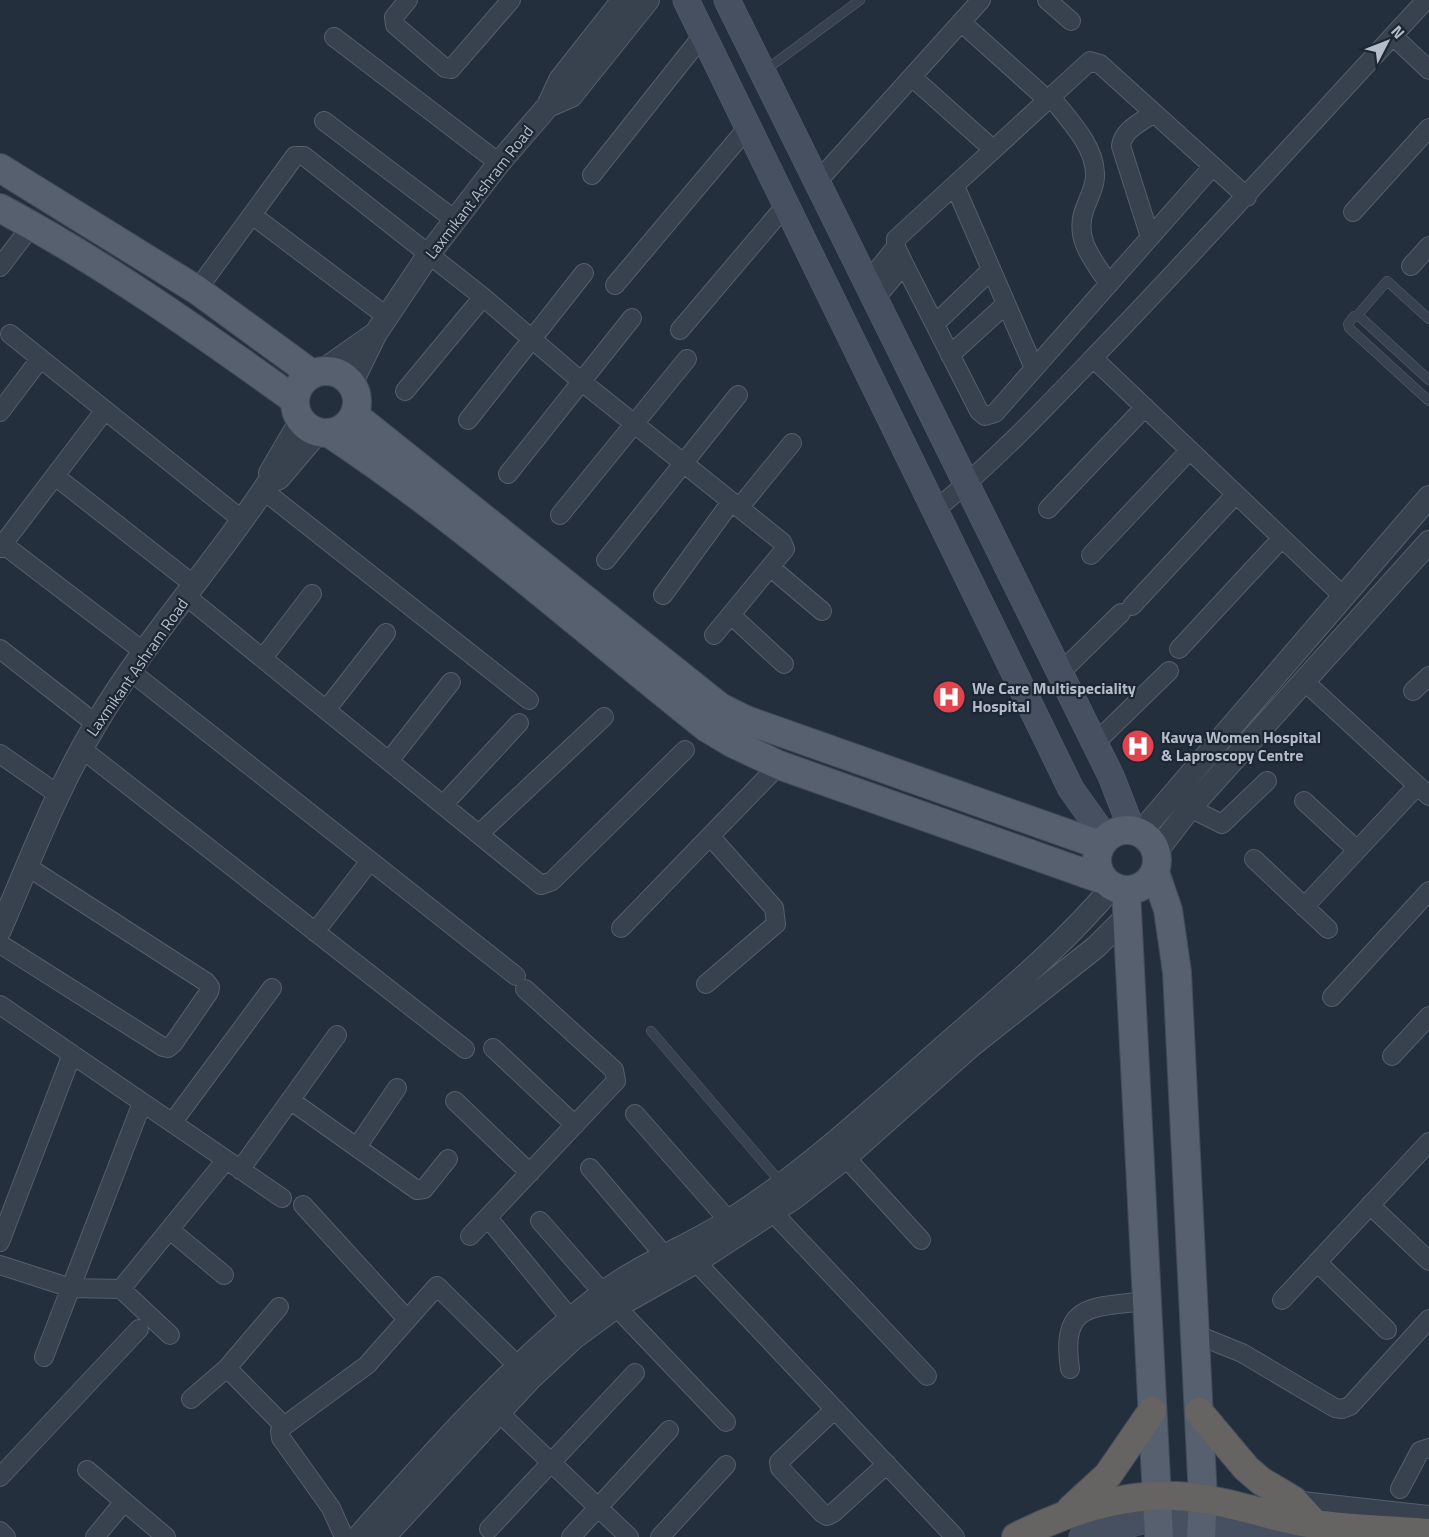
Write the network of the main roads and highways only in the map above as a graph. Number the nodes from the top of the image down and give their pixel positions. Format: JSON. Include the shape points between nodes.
{"nodes":[{"id":1,"x":686,"y":0,"type":"edge"},
{"id":2,"x":727,"y":0,"type":"edge"},
{"id":3,"x":0,"y":168,"type":"edge"},
{"id":4,"x":0,"y":208,"type":"edge"},
{"id":5,"x":317,"y":372,"type":"junction"},
{"id":6,"x":354,"y":414,"type":"junction"},
{"id":7,"x":311,"y":421,"type":"junction"},
{"id":8,"x":1132,"y":845,"type":"junction"},
{"id":9,"x":1117,"y":893,"type":"junction"},
{"id":10,"x":1152,"y":1411,"type":"junction"},
{"id":11,"x":1199,"y":1412,"type":"junction"},
{"id":12,"x":1157,"y":1517,"type":"edge"},
{"id":13,"x":1202,"y":1525,"type":"edge"},
{"id":14,"x":1072,"y":1527,"type":"edge"},
{"id":15,"x":1304,"y":1530,"type":"edge"},
{"id":16,"x":1429,"y":1533,"type":"edge"},
{"id":17,"x":1016,"y":1537,"type":"edge"}],
"edges":[{"from":1,"to":8,"type":"main road","via":[[1071,789]]},
{"from":2,"to":8,"type":"main road","via":[[1095,742]]},
{"from":3,"to":5,"type":"main road","via":[[197,290]]},
{"from":4,"to":7,"type":"main road","via":[[210,339]]},
{"from":5,"to":6,"type":"main road","via":[[333,372],[351,384],[356,393]]},
{"from":5,"to":7,"type":"main road","via":[[303,380]]},
{"from":6,"to":7,"type":"main road","via":[[348,424]]},
{"from":6,"to":8,"type":"main road","via":[[720,707],[740,718]]},
{"from":7,"to":9,"type":"main road","via":[[374,463],[707,728],[732,743],[779,765]]},
{"from":8,"to":9,"type":"main road","via":[[1143,886]]},
{"from":8,"to":9,"type":"main road","via":[[1096,863]]},
{"from":8,"to":11,"type":"main road","via":[[1168,910],[1177,972]]},
{"from":9,"to":10,"type":"main road"},
{"from":10,"to":12,"type":"main road"},
{"from":10,"to":14,"type":"highway"},
{"from":11,"to":13,"type":"main road"},
{"from":11,"to":15,"type":"highway","via":[[1246,1468],[1293,1500]]},
{"from":12,"to":13,"type":"highway"},
{"from":12,"to":14,"type":"highway","via":[[1095,1505]]},
{"from":13,"to":15,"type":"highway"},
{"from":14,"to":17,"type":"highway"},
{"from":15,"to":16,"type":"highway"}]}
